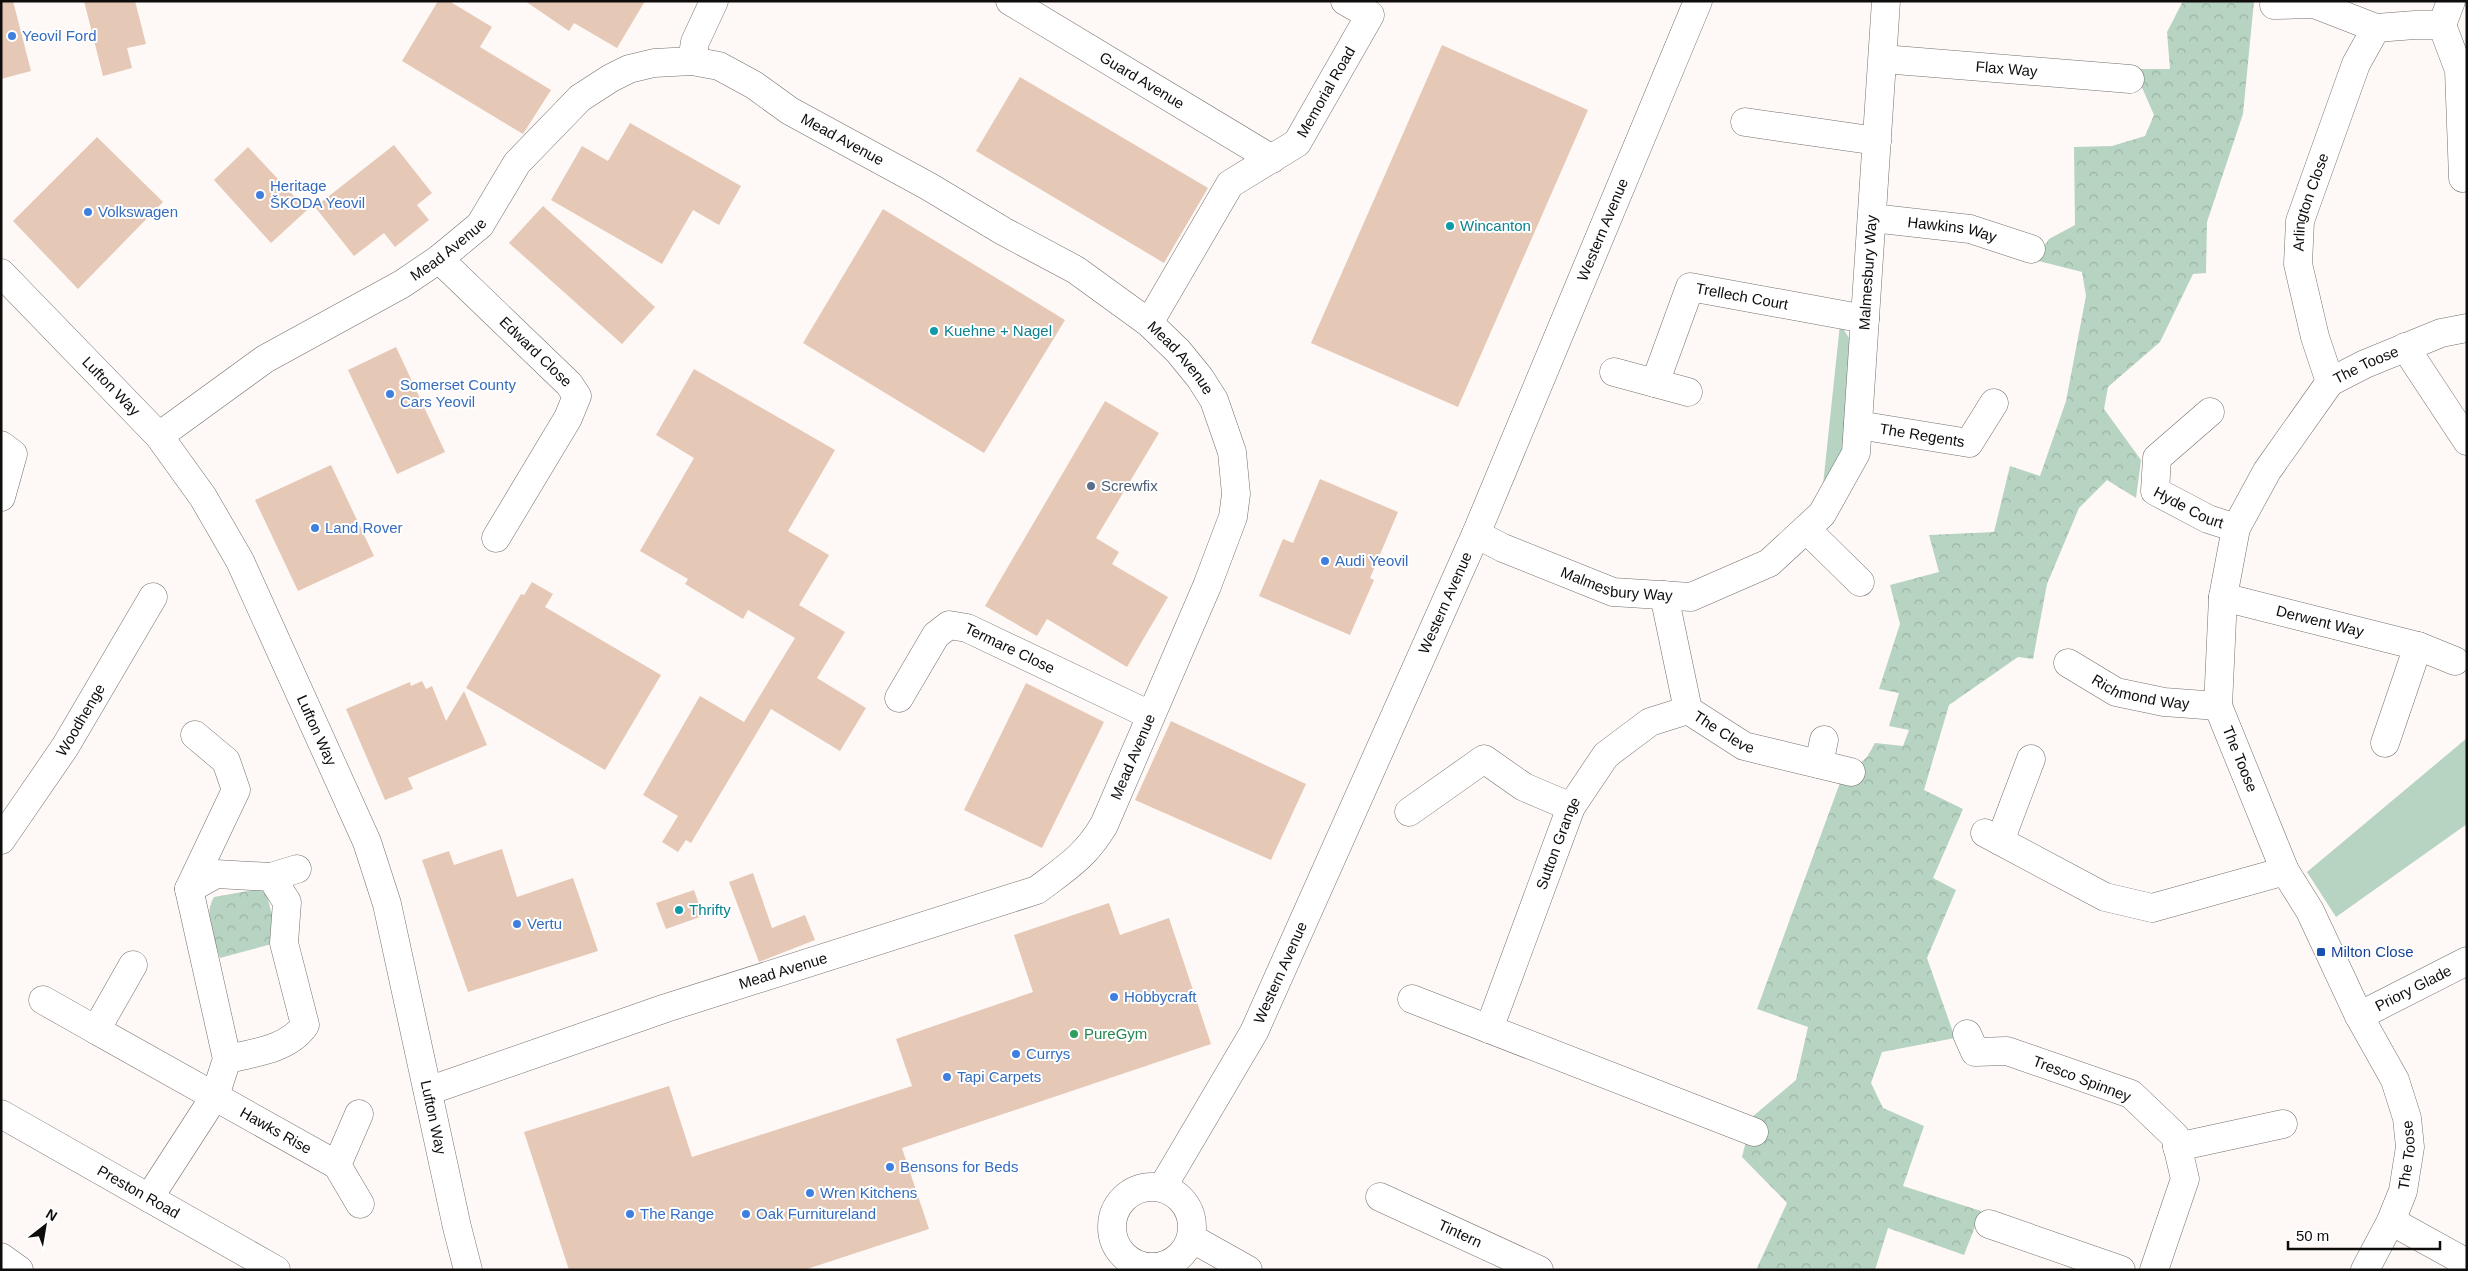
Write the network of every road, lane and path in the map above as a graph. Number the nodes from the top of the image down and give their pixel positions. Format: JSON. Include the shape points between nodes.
{"nodes":[{"id":1,"x":714,"y":1,"type":"edge"},
{"id":2,"x":1010,"y":1,"type":"edge"},
{"id":3,"x":1345,"y":1,"type":"edge"},
{"id":4,"x":1698,"y":1,"type":"edge"},
{"id":5,"x":1886,"y":1,"type":"edge"},
{"id":6,"x":2313,"y":3,"type":"edge"},
{"id":7,"x":2274,"y":5,"type":"dead end"},
{"id":8,"x":2446,"y":13,"type":"edge"},
{"id":9,"x":2376,"y":28,"type":"junction"},
{"id":10,"x":1883,"y":59,"type":"junction"},
{"id":11,"x":692,"y":61,"type":"junction"},
{"id":12,"x":2130,"y":79,"type":"dead end"},
{"id":13,"x":1745,"y":122,"type":"dead end"},
{"id":14,"x":1878,"y":141,"type":"junction"},
{"id":15,"x":1272,"y":159,"type":"junction"},
{"id":16,"x":2464,"y":161,"type":"edge"},
{"id":17,"x":1872,"y":218,"type":"junction"},
{"id":18,"x":2031,"y":249,"type":"dead end"},
{"id":19,"x":439,"y":259,"type":"junction"},
{"id":20,"x":1,"y":274,"type":"edge"},
{"id":21,"x":1865,"y":319,"type":"junction"},
{"id":22,"x":1149,"y":323,"type":"junction"},
{"id":23,"x":2467,"y":328,"type":"edge"},
{"id":24,"x":2404,"y":347,"type":"junction"},
{"id":25,"x":1614,"y":372,"type":"dead end"},
{"id":26,"x":2330,"y":382,"type":"junction"},
{"id":27,"x":1655,"y":383,"type":"junction"},
{"id":28,"x":1688,"y":392,"type":"dead end"},
{"id":29,"x":1994,"y":403,"type":"dead end"},
{"id":30,"x":2210,"y":412,"type":"dead end"},
{"id":31,"x":1858,"y":425,"type":"junction"},
{"id":32,"x":159,"y":436,"type":"junction"},
{"id":33,"x":2467,"y":441,"type":"edge"},
{"id":34,"x":1,"y":445,"type":"edge"},
{"id":35,"x":1,"y":497,"type":"edge"},
{"id":36,"x":2236,"y":528,"type":"junction"},
{"id":37,"x":1806,"y":529,"type":"junction"},
{"id":38,"x":1476,"y":534,"type":"junction"},
{"id":39,"x":496,"y":538,"type":"dead end"},
{"id":40,"x":1860,"y":582,"type":"dead end"},
{"id":41,"x":1664,"y":595,"type":"junction"},
{"id":42,"x":153,"y":597,"type":"dead end"},
{"id":43,"x":2223,"y":597,"type":"junction"},
{"id":44,"x":2418,"y":646,"type":"junction"},
{"id":45,"x":2455,"y":661,"type":"dead end"},
{"id":46,"x":2068,"y":663,"type":"dead end"},
{"id":47,"x":899,"y":698,"type":"dead end"},
{"id":48,"x":2218,"y":706,"type":"junction"},
{"id":49,"x":1688,"y":710,"type":"junction"},
{"id":50,"x":1150,"y":715,"type":"junction"},
{"id":51,"x":195,"y":735,"type":"dead end"},
{"id":52,"x":2385,"y":743,"type":"dead end"},
{"id":53,"x":2031,"y":759,"type":"dead end"},
{"id":54,"x":1850,"y":772,"type":"dead end"},
{"id":55,"x":1571,"y":807,"type":"junction"},
{"id":56,"x":1409,"y":812,"type":"dead end"},
{"id":57,"x":1,"y":840,"type":"edge"},
{"id":58,"x":297,"y":869,"type":"dead end"},
{"id":59,"x":2286,"y":871,"type":"junction"},
{"id":60,"x":271,"y":877,"type":"junction"},
{"id":61,"x":189,"y":889,"type":"junction"},
{"id":62,"x":2467,"y":961,"type":"edge"},
{"id":63,"x":133,"y":965,"type":"dead end"},
{"id":64,"x":1412,"y":999,"type":"dead end"},
{"id":65,"x":43,"y":1000,"type":"dead end"},
{"id":66,"x":2359,"y":1016,"type":"junction"},
{"id":67,"x":1489,"y":1029,"type":"junction"},
{"id":68,"x":96,"y":1030,"type":"junction"},
{"id":69,"x":1968,"y":1034,"type":"dead end"},
{"id":70,"x":227,"y":1059,"type":"junction"},
{"id":71,"x":428,"y":1091,"type":"junction"},
{"id":72,"x":215,"y":1096,"type":"junction"},
{"id":73,"x":1,"y":1114,"type":"edge"},
{"id":74,"x":359,"y":1114,"type":"dead end"},
{"id":75,"x":2283,"y":1124,"type":"dead end"},
{"id":76,"x":1754,"y":1132,"type":"dead end"},
{"id":77,"x":2177,"y":1147,"type":"junction"},
{"id":78,"x":337,"y":1164,"type":"junction"},
{"id":79,"x":1162,"y":1188,"type":"junction"},
{"id":80,"x":1380,"y":1197,"type":"dead end"},
{"id":81,"x":149,"y":1198,"type":"junction"},
{"id":82,"x":360,"y":1204,"type":"dead end"},
{"id":83,"x":2391,"y":1221,"type":"junction"},
{"id":84,"x":1990,"y":1224,"type":"dead end"},
{"id":85,"x":1191,"y":1238,"type":"junction"},
{"id":86,"x":1,"y":1257,"type":"edge"},
{"id":87,"x":2467,"y":1263,"type":"edge"},
{"id":88,"x":1147,"y":1268,"type":"edge"},
{"id":89,"x":19,"y":1270,"type":"edge"},
{"id":90,"x":276,"y":1270,"type":"edge"},
{"id":91,"x":468,"y":1270,"type":"edge"},
{"id":92,"x":1248,"y":1270,"type":"edge"},
{"id":93,"x":1539,"y":1270,"type":"edge"},
{"id":94,"x":2121,"y":1270,"type":"edge"},
{"id":95,"x":2154,"y":1270,"type":"edge"},
{"id":96,"x":2365,"y":1270,"type":"edge"}],
"edges":[{"from":1,"to":11,"type":"street","via":[[695,42]]},
{"from":2,"to":15,"type":"street","name":"Guard Avenue"},
{"from":3,"to":15,"type":"street","name":"Memorial Road","via":[[1370,15],[1297,143]]},
{"from":4,"to":38,"type":"street","name":"Western Avenue"},
{"from":5,"to":10,"type":"street","name":"Malmesbury Way"},
{"from":6,"to":7,"type":"street"},
{"from":6,"to":9,"type":"street"},
{"from":8,"to":9,"type":"street"},
{"from":8,"to":16,"type":"street","via":[[2459,70]]},
{"from":9,"to":26,"type":"street","name":"Arlington Close","via":[[2356,64],[2300,221],[2298,264],[2315,337]]},
{"from":10,"to":12,"type":"street","name":"Flax Way"},
{"from":10,"to":14,"type":"street","name":"Malmesbury Way"},
{"from":11,"to":19,"type":"street","name":"Mead Avenue","via":[[654,63],[629,69],[580,98],[517,163],[480,225]]},
{"from":11,"to":22,"type":"street","name":"Mead Avenue","via":[[718,66],[754,85],[790,111],[1076,270]]},
{"from":13,"to":14,"type":"street"},
{"from":14,"to":17,"type":"street","name":"Malmesbury Way"},
{"from":15,"to":22,"type":"street","name":"Memorial Road","via":[[1230,184]]},
{"from":17,"to":18,"type":"street","name":"Hawkins Way","via":[[1970,229]]},
{"from":17,"to":21,"type":"street","name":"Malmesbury Way"},
{"from":19,"to":32,"type":"street","name":"Mead Avenue","via":[[402,284],[265,359]]},
{"from":19,"to":39,"type":"street","name":"Edward Close","via":[[570,384],[577,396],[568,418]]},
{"from":20,"to":32,"type":"street","name":"Lufton Way"},
{"from":21,"to":27,"type":"street","name":"Trellech Court","via":[[1690,287]]},
{"from":21,"to":31,"type":"street","name":"Malmesbury Way"},
{"from":22,"to":50,"type":"street","name":"Mead Avenue","via":[[1178,350],[1214,400],[1232,452],[1236,494],[1233,517],[1207,586]]},
{"from":23,"to":24,"type":"street","name":"The Toose","via":[[2441,333]]},
{"from":24,"to":26,"type":"street","name":"The Toose"},
{"from":24,"to":33,"type":"street"},
{"from":25,"to":27,"type":"street"},
{"from":26,"to":36,"type":"street","name":"The Toose","via":[[2267,471]]},
{"from":27,"to":28,"type":"street"},
{"from":29,"to":31,"type":"street","name":"The Regents","via":[[1970,443]]},
{"from":30,"to":36,"type":"street","name":"Hyde Court","via":[[2157,458],[2155,491],[2208,520]]},
{"from":31,"to":37,"type":"street","name":"Malmesbury Way","via":[[1856,453],[1822,514]]},
{"from":32,"to":71,"type":"street","name":"Lufton Way","via":[[203,497],[240,560],[367,842],[387,904]]},
{"from":34,"to":35,"type":"street","via":[[13,454]]},
{"from":36,"to":43,"type":"street","name":"The Toose"},
{"from":37,"to":40,"type":"street"},
{"from":37,"to":41,"type":"street","name":"Malmesbury Way","via":[[1769,563],[1691,597]]},
{"from":38,"to":41,"type":"street","name":"Malmesbury Way","via":[[1612,592]]},
{"from":38,"to":79,"type":"street","name":"Western Avenue","via":[[1254,1032]]},
{"from":41,"to":49,"type":"street","name":"The Cleve"},
{"from":42,"to":57,"type":"street","name":"Woodhenge","via":[[65,747]]},
{"from":43,"to":44,"type":"street","name":"Derwent Way"},
{"from":43,"to":48,"type":"street","name":"The Toose"},
{"from":44,"to":45,"type":"street","name":"Derwent Way"},
{"from":44,"to":52,"type":"street"},
{"from":46,"to":48,"type":"street","name":"Richmond Way","via":[[2116,692],[2164,702]]},
{"from":47,"to":50,"type":"street","name":"Termare Close","via":[[936,635],[949,625],[968,628]]},
{"from":48,"to":59,"type":"street","name":"The Toose"},
{"from":49,"to":54,"type":"street","name":"The Cleve","via":[[1744,746],[1822,752]]},
{"from":49,"to":55,"type":"street","name":"Sutton Grange","via":[[1650,722],[1606,755]]},
{"from":50,"to":71,"type":"street","name":"Mead Avenue","via":[[1104,825],[1091,846],[1073,864],[1037,890],[666,1008]]},
{"from":51,"to":61,"type":"street","via":[[226,761],[236,790]]},
{"from":53,"to":59,"type":"street","via":[[1992,837],[2105,897],[2152,908]]},
{"from":55,"to":56,"type":"street","via":[[1524,787],[1484,759]]},
{"from":55,"to":67,"type":"street","name":"Sutton Grange"},
{"from":58,"to":60,"type":"street"},
{"from":59,"to":66,"type":"street","name":"The Toose","via":[[2310,911]]},
{"from":60,"to":61,"type":"street","via":[[216,874]]},
{"from":60,"to":70,"type":"street","via":[[287,902],[284,943],[305,1025],[297,1037],[264,1051]]},
{"from":61,"to":70,"type":"street"},
{"from":62,"to":66,"type":"street","name":"Priory Glade"},
{"from":63,"to":68,"type":"street"},
{"from":64,"to":67,"type":"street"},
{"from":65,"to":68,"type":"street","name":"Hawks Rise"},
{"from":66,"to":83,"type":"street","name":"The Toose","via":[[2395,1080],[2406,1118],[2410,1147],[2403,1191]]},
{"from":67,"to":76,"type":"street"},
{"from":68,"to":72,"type":"street","name":"Hawks Rise"},
{"from":69,"to":77,"type":"street","name":"Tresco Spinney","via":[[1975,1052],[2007,1051],[2131,1094],[2174,1136]]},
{"from":70,"to":72,"type":"street"},
{"from":71,"to":91,"type":"street","name":"Lufton Way"},
{"from":72,"to":78,"type":"street","name":"Hawks Rise"},
{"from":72,"to":81,"type":"street"},
{"from":73,"to":81,"type":"street","name":"Preston Road"},
{"from":74,"to":78,"type":"street"},
{"from":75,"to":77,"type":"street"},
{"from":77,"to":95,"type":"street","name":"Tresco Spinney","via":[[2185,1179]]},
{"from":78,"to":82,"type":"street"},
{"from":79,"to":85,"type":"street","via":[[1184,1202],[1190,1213]]},
{"from":79,"to":88,"type":"street","via":[[1139,1189],[1128,1194],[1115,1213],[1112,1225],[1118,1248],[1126,1257]]},
{"from":80,"to":93,"type":"street","name":"Tintern"},
{"from":81,"to":90,"type":"street","name":"Preston Road"},
{"from":83,"to":87,"type":"street"},
{"from":83,"to":96,"type":"street","name":"The Toose"},
{"from":84,"to":94,"type":"street"},
{"from":85,"to":88,"type":"street","via":[[1182,1253],[1170,1263]]},
{"from":85,"to":92,"type":"street"},
{"from":86,"to":89,"type":"street"}]}
